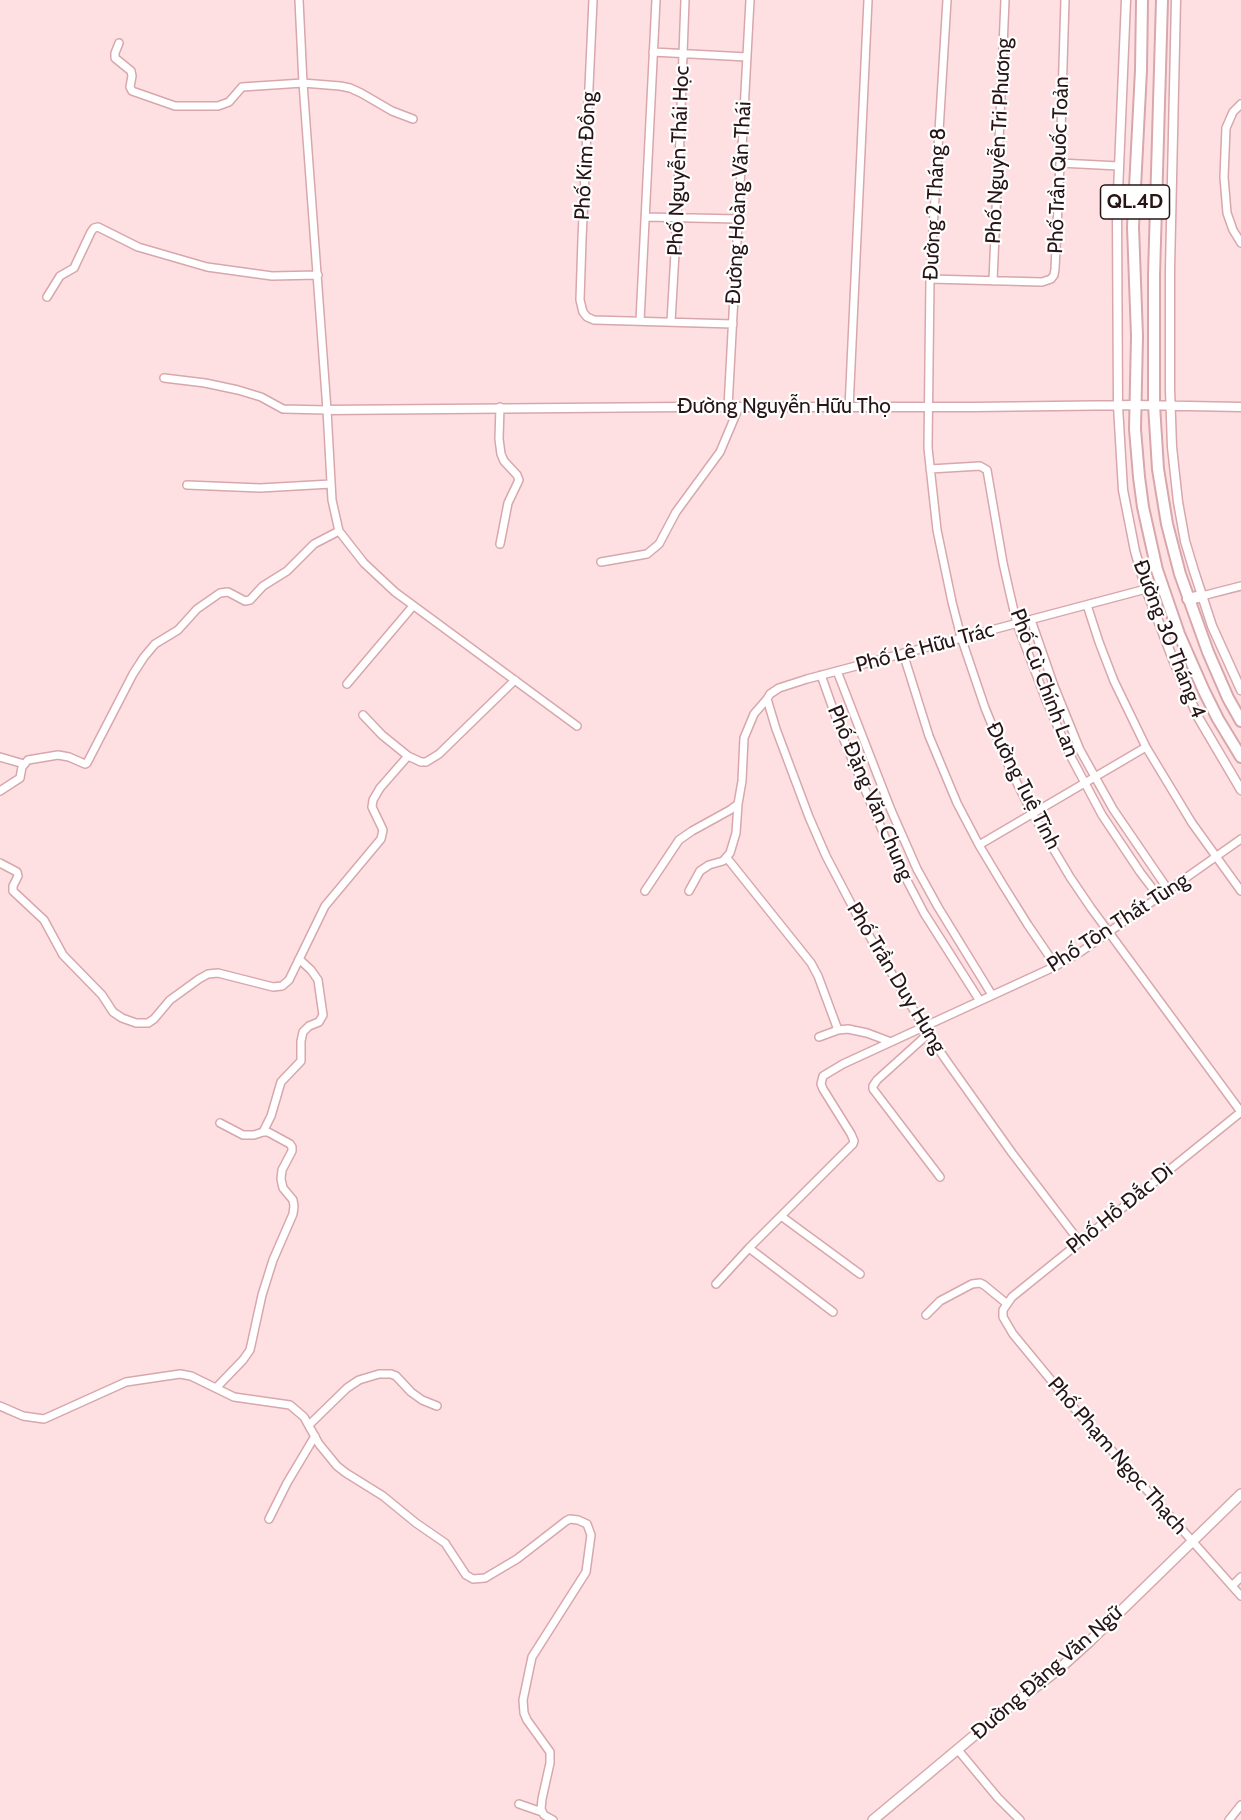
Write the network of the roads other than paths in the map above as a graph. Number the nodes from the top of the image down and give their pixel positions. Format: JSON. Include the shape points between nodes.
{"nodes":[{"id":1,"x":299,"y":0,"type":"edge"},
{"id":2,"x":593,"y":0,"type":"edge"},
{"id":3,"x":656,"y":0,"type":"edge"},
{"id":4,"x":685,"y":0,"type":"edge"},
{"id":5,"x":750,"y":0,"type":"edge"},
{"id":6,"x":868,"y":0,"type":"edge"},
{"id":7,"x":947,"y":0,"type":"edge"},
{"id":8,"x":1005,"y":0,"type":"edge"},
{"id":9,"x":1065,"y":0,"type":"edge"},
{"id":10,"x":1126,"y":0,"type":"edge"},
{"id":11,"x":1142,"y":0,"type":"edge"},
{"id":12,"x":1162,"y":0,"type":"edge"},
{"id":13,"x":1176,"y":0,"type":"edge"},
{"id":14,"x":119,"y":43,"type":"dead end"},
{"id":15,"x":653,"y":52,"type":"junction"},
{"id":16,"x":683,"y":54,"type":"junction"},
{"id":17,"x":747,"y":57,"type":"junction"},
{"id":18,"x":303,"y":83,"type":"junction"},
{"id":19,"x":1241,"y":104,"type":"edge"},
{"id":20,"x":413,"y":119,"type":"dead end"},
{"id":21,"x":1060,"y":163,"type":"junction"},
{"id":22,"x":1119,"y":166,"type":"junction"},
{"id":23,"x":646,"y":218,"type":"junction"},
{"id":24,"x":677,"y":218,"type":"junction"},
{"id":25,"x":738,"y":219,"type":"junction"},
{"id":26,"x":1241,"y":243,"type":"edge"},
{"id":27,"x":318,"y":275,"type":"junction"},
{"id":28,"x":930,"y":279,"type":"junction"},
{"id":29,"x":993,"y":281,"type":"junction"},
{"id":30,"x":47,"y":297,"type":"dead end"},
{"id":31,"x":640,"y":321,"type":"junction"},
{"id":32,"x":671,"y":322,"type":"junction"},
{"id":33,"x":733,"y":324,"type":"junction"},
{"id":34,"x":164,"y":378,"type":"dead end"},
{"id":35,"x":1135,"y":405,"type":"junction"},
{"id":36,"x":1154,"y":405,"type":"junction"},
{"id":37,"x":1118,"y":406,"type":"junction"},
{"id":38,"x":1170,"y":406,"type":"junction"},
{"id":39,"x":500,"y":407,"type":"junction"},
{"id":40,"x":728,"y":407,"type":"junction"},
{"id":41,"x":739,"y":407,"type":"junction"},
{"id":42,"x":1241,"y":407,"type":"edge"},
{"id":43,"x":849,"y":408,"type":"junction"},
{"id":44,"x":928,"y":408,"type":"junction"},
{"id":45,"x":327,"y":410,"type":"junction"},
{"id":46,"x":930,"y":469,"type":"junction"},
{"id":47,"x":331,"y":484,"type":"junction"},
{"id":48,"x":187,"y":485,"type":"dead end"},
{"id":49,"x":339,"y":531,"type":"junction"},
{"id":50,"x":500,"y":544,"type":"dead end"},
{"id":51,"x":601,"y":562,"type":"dead end"},
{"id":52,"x":1241,"y":586,"type":"edge"},
{"id":53,"x":1146,"y":589,"type":"junction"},
{"id":54,"x":1202,"y":596,"type":"junction"},
{"id":55,"x":1188,"y":599,"type":"junction"},
{"id":56,"x":1087,"y":605,"type":"junction"},
{"id":57,"x":413,"y":606,"type":"junction"},
{"id":58,"x":1031,"y":620,"type":"junction"},
{"id":59,"x":1017,"y":624,"type":"junction"},
{"id":60,"x":961,"y":637,"type":"junction"},
{"id":61,"x":903,"y":653,"type":"junction"},
{"id":62,"x":837,"y":671,"type":"junction"},
{"id":63,"x":821,"y":675,"type":"junction"},
{"id":64,"x":515,"y":681,"type":"junction"},
{"id":65,"x":347,"y":684,"type":"dead end"},
{"id":66,"x":1241,"y":690,"type":"edge"},
{"id":67,"x":767,"y":699,"type":"junction"},
{"id":68,"x":363,"y":715,"type":"dead end"},
{"id":69,"x":1241,"y":721,"type":"edge"},
{"id":70,"x":577,"y":726,"type":"dead end"},
{"id":71,"x":1146,"y":747,"type":"junction"},
{"id":72,"x":408,"y":756,"type":"junction"},
{"id":73,"x":0,"y":757,"type":"edge"},
{"id":74,"x":1241,"y":757,"type":"edge"},
{"id":75,"x":24,"y":764,"type":"junction"},
{"id":76,"x":1094,"y":777,"type":"junction"},
{"id":77,"x":1084,"y":783,"type":"junction"},
{"id":78,"x":1241,"y":790,"type":"edge"},
{"id":79,"x":0,"y":791,"type":"edge"},
{"id":80,"x":738,"y":804,"type":"junction"},
{"id":81,"x":1032,"y":813,"type":"junction"},
{"id":82,"x":902,"y":837,"type":"junction"},
{"id":83,"x":1241,"y":839,"type":"edge"},
{"id":84,"x":888,"y":844,"type":"junction"},
{"id":85,"x":979,"y":845,"type":"junction"},
{"id":86,"x":1216,"y":856,"type":"junction"},
{"id":87,"x":727,"y":858,"type":"junction"},
{"id":88,"x":0,"y":863,"type":"edge"},
{"id":89,"x":645,"y":891,"type":"dead end"},
{"id":90,"x":689,"y":891,"type":"dead end"},
{"id":91,"x":1169,"y":891,"type":"junction"},
{"id":92,"x":1241,"y":891,"type":"edge"},
{"id":93,"x":1159,"y":897,"type":"junction"},
{"id":94,"x":1108,"y":932,"type":"junction"},
{"id":95,"x":299,"y":959,"type":"junction"},
{"id":96,"x":1056,"y":966,"type":"junction"},
{"id":97,"x":992,"y":995,"type":"junction"},
{"id":98,"x":980,"y":1000,"type":"junction"},
{"id":99,"x":923,"y":1026,"type":"junction"},
{"id":100,"x":837,"y":1030,"type":"junction"},
{"id":101,"x":928,"y":1034,"type":"junction"},
{"id":102,"x":819,"y":1036,"type":"dead end"},
{"id":103,"x":891,"y":1042,"type":"junction"},
{"id":104,"x":1241,"y":1112,"type":"edge"},
{"id":105,"x":220,"y":1123,"type":"dead end"},
{"id":106,"x":263,"y":1132,"type":"junction"},
{"id":107,"x":940,"y":1177,"type":"dead end"},
{"id":108,"x":781,"y":1216,"type":"junction"},
{"id":109,"x":1079,"y":1241,"type":"junction"},
{"id":110,"x":749,"y":1248,"type":"junction"},
{"id":111,"x":860,"y":1274,"type":"dead end"},
{"id":112,"x":716,"y":1284,"type":"dead end"},
{"id":113,"x":1004,"y":1307,"type":"junction"},
{"id":114,"x":832,"y":1312,"type":"dead end"},
{"id":115,"x":926,"y":1315,"type":"dead end"},
{"id":116,"x":216,"y":1388,"type":"junction"},
{"id":117,"x":0,"y":1406,"type":"edge"},
{"id":118,"x":437,"y":1406,"type":"dead end"},
{"id":119,"x":309,"y":1425,"type":"junction"},
{"id":120,"x":315,"y":1436,"type":"junction"},
{"id":121,"x":1241,"y":1494,"type":"edge"},
{"id":122,"x":269,"y":1519,"type":"dead end"},
{"id":123,"x":1191,"y":1541,"type":"junction"},
{"id":124,"x":1241,"y":1578,"type":"edge"},
{"id":125,"x":1232,"y":1586,"type":"junction"},
{"id":126,"x":1241,"y":1596,"type":"edge"},
{"id":127,"x":958,"y":1750,"type":"junction"},
{"id":128,"x":519,"y":1804,"type":"dead end"},
{"id":129,"x":1241,"y":1805,"type":"edge"},
{"id":130,"x":542,"y":1812,"type":"junction"},
{"id":131,"x":553,"y":1820,"type":"edge"},
{"id":132,"x":873,"y":1820,"type":"edge"},
{"id":133,"x":1020,"y":1820,"type":"edge"},
{"id":134,"x":1229,"y":1820,"type":"edge"}],
"edges":[{"from":1,"to":18,"type":"street"},
{"from":2,"to":31,"type":"street","name":"Phố Kim Đồng","via":[[580,300],[583,312],[594,320]]},
{"from":3,"to":15,"type":"street","name":"Phố Nguyễn Thái Học"},
{"from":4,"to":16,"type":"street","name":"Phố Nguyễn Thái Học"},
{"from":5,"to":17,"type":"street","name":"Đường Hoàng Văn Thái"},
{"from":6,"to":43,"type":"street"},
{"from":7,"to":28,"type":"street","name":"Đường 2 Tháng 8"},
{"from":8,"to":29,"type":"street","name":"Phố Nguyễn Tri Phương"},
{"from":9,"to":21,"type":"street","name":"Phố Trần Quốc Toản"},
{"from":10,"to":22,"type":"street","number":"QL.4D"},
{"from":11,"to":35,"type":"highway","number":"QL.4D","via":[[1133,227]]},
{"from":12,"to":36,"type":"highway","number":"QL.4D","via":[[1154,227]]},
{"from":13,"to":38,"type":"street","number":"QL.4D"},
{"from":14,"to":18,"type":"street","via":[[115,56],[131,71],[132,91],[175,106],[218,106],[229,102],[242,87]]},
{"from":15,"to":16,"type":"street"},
{"from":15,"to":23,"type":"street","name":"Phố Nguyễn Thái Học"},
{"from":16,"to":17,"type":"street"},
{"from":16,"to":24,"type":"street","name":"Phố Nguyễn Thái Học"},
{"from":17,"to":25,"type":"street","name":"Đường Hoàng Văn Thái"},
{"from":18,"to":20,"type":"street","via":[[350,88]]},
{"from":18,"to":27,"type":"street"},
{"from":19,"to":26,"type":"street","via":[[1226,128],[1224,177],[1227,213]]},
{"from":21,"to":22,"type":"street"},
{"from":21,"to":29,"type":"street","name":"Phố Trần Quốc Toản","via":[[1054,275],[1042,282]]},
{"from":22,"to":37,"type":"street","number":"QL.4D"},
{"from":23,"to":24,"type":"street"},
{"from":23,"to":31,"type":"street","name":"Phố Nguyễn Thái Học"},
{"from":24,"to":25,"type":"street"},
{"from":24,"to":32,"type":"street","name":"Phố Nguyễn Thái Học"},
{"from":25,"to":33,"type":"street","name":"Đường Hoàng Văn Thái"},
{"from":27,"to":30,"type":"street","via":[[272,276],[207,267],[138,248],[98,227],[91,232],[74,268],[60,276]]},
{"from":27,"to":45,"type":"street"},
{"from":28,"to":29,"type":"street","name":"Phố Trần Quốc Toản"},
{"from":28,"to":44,"type":"street","name":"Đường 2 Tháng 8"},
{"from":31,"to":32,"type":"street"},
{"from":32,"to":33,"type":"street"},
{"from":33,"to":40,"type":"street","name":"Đường Hoàng Văn Thái"},
{"from":34,"to":45,"type":"street","via":[[238,390],[283,409]]},
{"from":35,"to":36,"type":"street","name":"Đường Nguyễn Hữu Thọ"},
{"from":35,"to":37,"type":"street","name":"Đường Nguyễn Hữu Thọ"},
{"from":35,"to":74,"type":"highway","name":"Đường 30 Tháng 4","number":"QL.4D","via":[[1139,477],[1157,570],[1190,663]]},
{"from":36,"to":38,"type":"street","name":"Đường Nguyễn Hữu Thọ"},
{"from":36,"to":55,"type":"highway","name":"Đường 30 Tháng 4","number":"QL.4D","via":[[1161,494],[1172,549]]},
{"from":37,"to":44,"type":"street","name":"Đường Nguyễn Hữu Thọ"},
{"from":37,"to":53,"type":"street","name":"Đường 30 Tháng 4","number":"QL.4D","via":[[1123,490]]},
{"from":38,"to":42,"type":"street","name":"Đường Nguyễn Hữu Thọ"},
{"from":38,"to":54,"type":"street","number":"QL.4D","via":[[1178,502]]},
{"from":39,"to":40,"type":"street","name":"Đường Nguyễn Hữu Thọ"},
{"from":39,"to":45,"type":"street","name":"Đường Nguyễn Hữu Thọ"},
{"from":39,"to":50,"type":"street","via":[[501,454],[519,480],[507,504]]},
{"from":40,"to":41,"type":"street","name":"Đường Nguyễn Hữu Thọ"},
{"from":41,"to":43,"type":"street","name":"Đường Nguyễn Hữu Thọ"},
{"from":41,"to":51,"type":"street","via":[[720,452],[659,544],[647,554]]},
{"from":43,"to":44,"type":"street","name":"Đường Nguyễn Hữu Thọ"},
{"from":44,"to":46,"type":"street","name":"Đường Tuệ Tĩnh"},
{"from":45,"to":47,"type":"street"},
{"from":46,"to":59,"type":"street","name":"Phố Cù Chính Lan","via":[[981,466],[987,470]]},
{"from":46,"to":60,"type":"street","name":"Đường Tuệ Tĩnh","via":[[943,567]]},
{"from":47,"to":48,"type":"street","via":[[260,488]]},
{"from":47,"to":49,"type":"street"},
{"from":49,"to":57,"type":"street","via":[[364,563]]},
{"from":49,"to":75,"type":"street","via":[[314,544],[250,600],[220,593],[197,609],[178,630],[155,644],[139,664],[87,763],[58,755],[31,759]]},
{"from":52,"to":54,"type":"street"},
{"from":53,"to":56,"type":"street","name":"Phố Lê Hữu Trác"},
{"from":53,"to":78,"type":"street","name":"Đường 30 Tháng 4","number":"QL.4D","via":[[1185,689]]},
{"from":54,"to":55,"type":"highway"},
{"from":54,"to":66,"type":"street","number":"QL.4D"},
{"from":55,"to":69,"type":"highway","name":"Đường 30 Tháng 4","number":"QL.4D"},
{"from":56,"to":58,"type":"street","name":"Phố Lê Hữu Trác"},
{"from":56,"to":71,"type":"street","via":[[1114,681]]},
{"from":57,"to":64,"type":"street"},
{"from":57,"to":65,"type":"street"},
{"from":58,"to":59,"type":"street","name":"Phố Lê Hữu Trác"},
{"from":58,"to":76,"type":"street","name":"Phố Cù Chính Lan","via":[[1068,721]]},
{"from":59,"to":60,"type":"street","name":"Phố Lê Hữu Trác"},
{"from":59,"to":77,"type":"street","name":"Phố Cù Chính Lan"},
{"from":60,"to":61,"type":"street","name":"Phố Lê Hữu Trác"},
{"from":60,"to":81,"type":"street","name":"Đường Tuệ Tĩnh","via":[[999,744]]},
{"from":61,"to":62,"type":"street","name":"Phố Lê Hữu Trác"},
{"from":61,"to":85,"type":"street","via":[[929,736]]},
{"from":62,"to":63,"type":"street","name":"Phố Lê Hữu Trác"},
{"from":62,"to":82,"type":"street","name":"Phố Đặng Văn Chung"},
{"from":63,"to":67,"type":"street","name":"Phố Lê Hữu Trác","via":[[789,684]]},
{"from":63,"to":84,"type":"street","name":"Phố Đặng Văn Chung"},
{"from":64,"to":70,"type":"street"},
{"from":64,"to":72,"type":"street","via":[[432,760],[421,762]]},
{"from":67,"to":80,"type":"street","via":[[754,714],[744,738]]},
{"from":67,"to":99,"type":"street","name":"Phố Trần Duy Hưng","via":[[826,856]]},
{"from":68,"to":72,"type":"street"},
{"from":71,"to":76,"type":"street"},
{"from":71,"to":86,"type":"street"},
{"from":72,"to":95,"type":"street","via":[[373,800],[372,807],[383,830],[381,839],[325,906]]},
{"from":73,"to":75,"type":"street"},
{"from":75,"to":79,"type":"street","via":[[20,778]]},
{"from":76,"to":77,"type":"street"},
{"from":76,"to":91,"type":"street","name":"Phố Cù Chính Lan"},
{"from":77,"to":81,"type":"street"},
{"from":77,"to":93,"type":"street","name":"Phố Cù Chính Lan"},
{"from":80,"to":87,"type":"street","via":[[734,843]]},
{"from":80,"to":89,"type":"street","via":[[678,840]]},
{"from":81,"to":85,"type":"street"},
{"from":81,"to":94,"type":"street","name":"Đường Tuệ Tĩnh"},
{"from":82,"to":84,"type":"street"},
{"from":82,"to":97,"type":"street","name":"Phố Đặng Văn Chung","via":[[938,907]]},
{"from":83,"to":86,"type":"street","name":"Phố Tôn Thất Tùng"},
{"from":84,"to":98,"type":"street","name":"Phố Đặng Văn Chung","via":[[924,913]]},
{"from":85,"to":96,"type":"street"},
{"from":86,"to":91,"type":"street","name":"Phố Tôn Thất Tùng"},
{"from":86,"to":92,"type":"street"},
{"from":87,"to":90,"type":"street","via":[[704,868]]},
{"from":87,"to":100,"type":"street","via":[[811,963]]},
{"from":88,"to":95,"type":"street","via":[[17,872],[13,891],[44,920],[63,955],[113,1012],[136,1023],[151,1022],[170,999],[208,974],[282,986],[293,976]]},
{"from":91,"to":93,"type":"street","name":"Phố Tôn Thất Tùng"},
{"from":93,"to":94,"type":"street","name":"Phố Tôn Thất Tùng"},
{"from":94,"to":96,"type":"street","name":"Phố Tôn Thất Tùng"},
{"from":94,"to":104,"type":"street","name":"Đường Tuệ Tĩnh"},
{"from":95,"to":106,"type":"street","via":[[317,976],[323,1016],[303,1032],[301,1061],[281,1082]]},
{"from":96,"to":97,"type":"street","name":"Phố Tôn Thất Tùng"},
{"from":97,"to":98,"type":"street","name":"Phố Tôn Thất Tùng"},
{"from":98,"to":99,"type":"street","name":"Phố Tôn Thất Tùng"},
{"from":99,"to":101,"type":"street","name":"Phố Trần Duy Hưng"},
{"from":99,"to":103,"type":"street","name":"Phố Tôn Thất Tùng"},
{"from":100,"to":102,"type":"street"},
{"from":100,"to":103,"type":"street","via":[[857,1030]]},
{"from":101,"to":107,"type":"street","via":[[877,1080],[873,1089]]},
{"from":101,"to":109,"type":"street","name":"Phố Trần Duy Hưng"},
{"from":103,"to":108,"type":"street","name":"Phố Tôn Thất Tùng","via":[[843,1064],[821,1080],[854,1141]]},
{"from":104,"to":109,"type":"street","name":"Phố Hồ Đắc Di"},
{"from":105,"to":106,"type":"street","via":[[243,1135]]},
{"from":106,"to":116,"type":"street","via":[[292,1147],[280,1179],[294,1210],[268,1275],[250,1350]]},
{"from":108,"to":110,"type":"street"},
{"from":108,"to":111,"type":"street"},
{"from":109,"to":113,"type":"street","name":"Phố Hồ Đắc Di"},
{"from":110,"to":112,"type":"street"},
{"from":110,"to":114,"type":"street"},
{"from":113,"to":115,"type":"street","via":[[984,1285],[976,1283],[940,1301]]},
{"from":113,"to":123,"type":"street","name":"Phố Phạm Ngọc Thạch","via":[[1002,1317],[1012,1334]]},
{"from":116,"to":117,"type":"street","via":[[191,1376],[126,1382],[44,1419],[23,1416]]},
{"from":116,"to":119,"type":"street","via":[[234,1397],[290,1405]]},
{"from":118,"to":119,"type":"street","via":[[411,1392],[396,1376],[379,1374],[347,1388]]},
{"from":119,"to":120,"type":"street"},
{"from":120,"to":122,"type":"street"},
{"from":120,"to":130,"type":"street","via":[[346,1473],[445,1543],[473,1580],[517,1559],[566,1521],[578,1520],[589,1527],[586,1572],[532,1657],[523,1700],[527,1720],[550,1752]]},
{"from":121,"to":123,"type":"main road","name":"Đường Đặng Văn Ngữ"},
{"from":123,"to":125,"type":"street","name":"Phố Phạm Ngọc Thạch"},
{"from":123,"to":127,"type":"main road","name":"Đường Đặng Văn Ngữ","via":[[1059,1669]]},
{"from":124,"to":125,"type":"street"},
{"from":125,"to":126,"type":"street","name":"Phố Phạm Ngọc Thạch"},
{"from":127,"to":132,"type":"main road","name":"Đường Đặng Văn Ngữ"},
{"from":127,"to":133,"type":"street"},
{"from":128,"to":130,"type":"street"},
{"from":129,"to":134,"type":"street"},
{"from":130,"to":131,"type":"street"}]}
